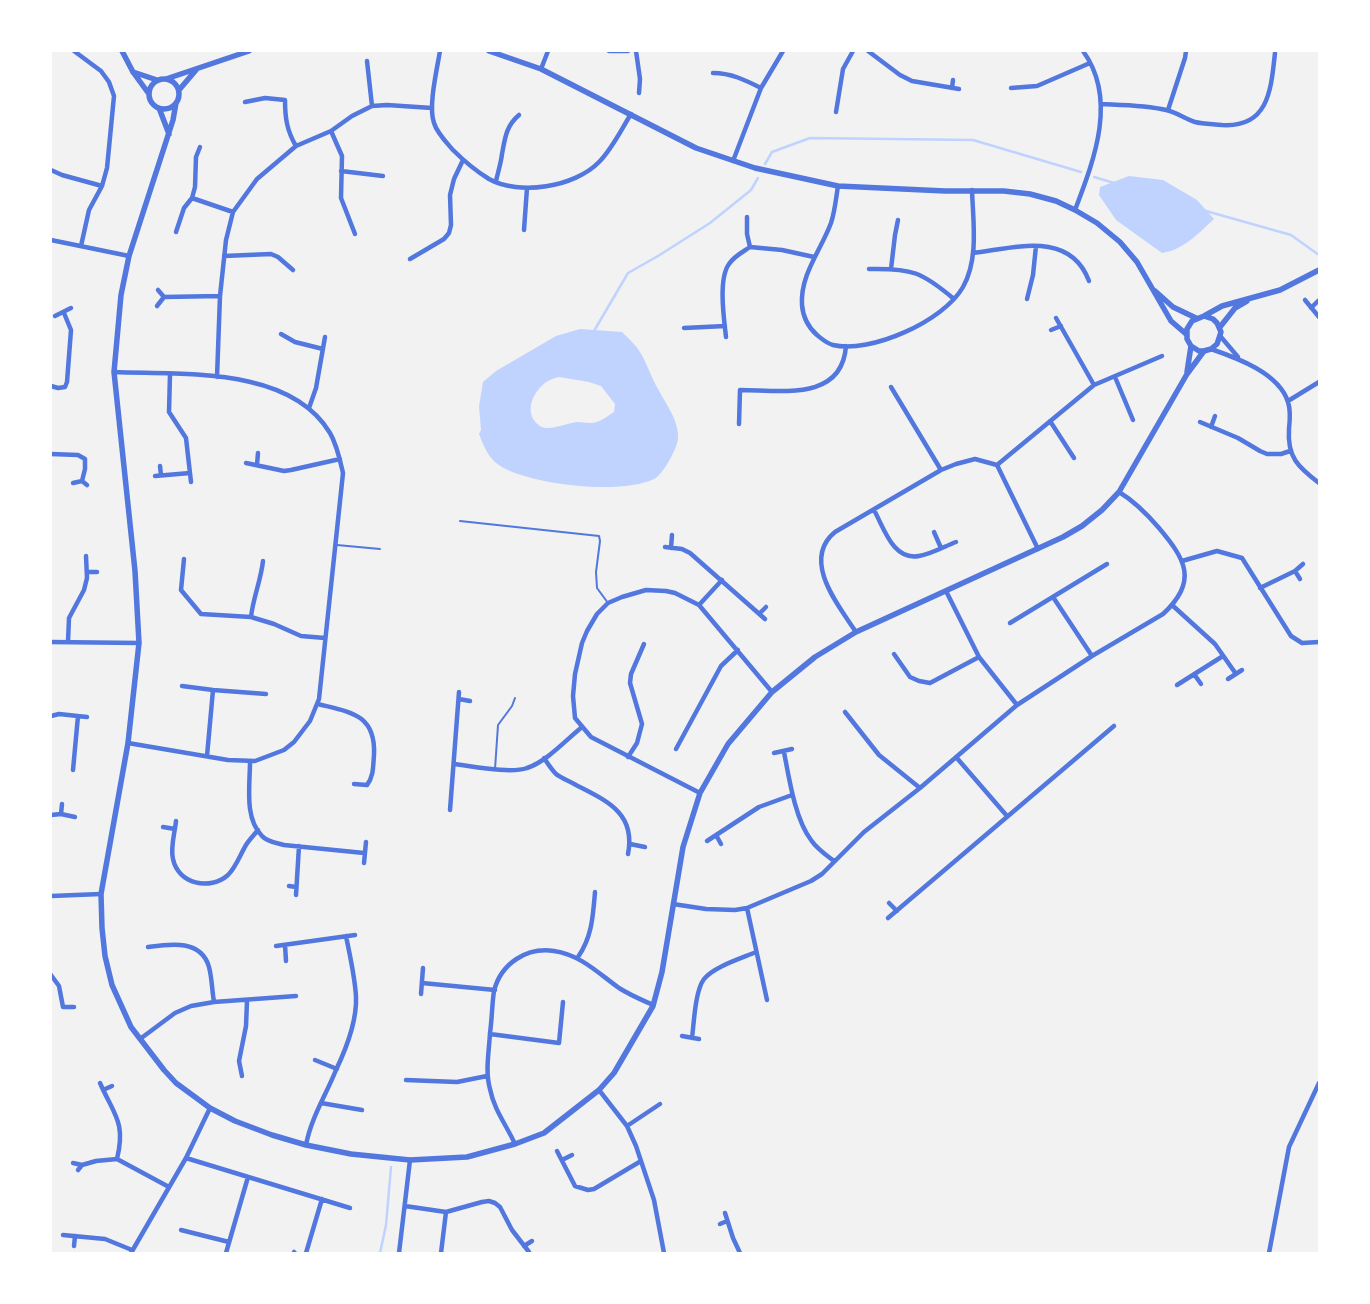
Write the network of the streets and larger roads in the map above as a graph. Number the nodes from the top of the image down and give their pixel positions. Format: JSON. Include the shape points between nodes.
{"nodes":[{"id":1,"x":74,"y":51,"type":"edge"},
{"id":2,"x":122,"y":51,"type":"edge"},
{"id":3,"x":249,"y":51,"type":"edge"},
{"id":4,"x":440,"y":51,"type":"edge"},
{"id":5,"x":489,"y":51,"type":"edge"},
{"id":6,"x":548,"y":51,"type":"edge"},
{"id":7,"x":609,"y":51,"type":"edge"},
{"id":8,"x":628,"y":51,"type":"edge"},
{"id":9,"x":636,"y":51,"type":"edge"},
{"id":10,"x":782,"y":51,"type":"edge"},
{"id":11,"x":853,"y":51,"type":"edge"},
{"id":12,"x":868,"y":51,"type":"edge"},
{"id":13,"x":1083,"y":51,"type":"edge"},
{"id":14,"x":1186,"y":51,"type":"edge"},
{"id":15,"x":1275,"y":53,"type":"dead end"},
{"id":16,"x":367,"y":61,"type":"dead end"},
{"id":17,"x":1090,"y":63,"type":"junction"},
{"id":18,"x":200,"y":66,"type":"junction"},
{"id":19,"x":541,"y":69,"type":"junction"},
{"id":20,"x":133,"y":72,"type":"junction"},
{"id":21,"x":713,"y":73,"type":"dead end"},
{"id":22,"x":166,"y":79,"type":"junction"},
{"id":23,"x":157,"y":80,"type":"junction"},
{"id":24,"x":953,"y":80,"type":"dead end"},
{"id":25,"x":762,"y":88,"type":"junction"},
{"id":26,"x":952,"y":88,"type":"junction"},
{"id":27,"x":1011,"y":88,"type":"dead end"},
{"id":28,"x":959,"y":89,"type":"dead end"},
{"id":29,"x":179,"y":90,"type":"junction"},
{"id":30,"x":640,"y":93,"type":"dead end"},
{"id":31,"x":149,"y":94,"type":"junction"},
{"id":32,"x":245,"y":102,"type":"dead end"},
{"id":33,"x":176,"y":103,"type":"junction"},
{"id":34,"x":1101,"y":104,"type":"junction"},
{"id":35,"x":372,"y":106,"type":"junction"},
{"id":36,"x":159,"y":108,"type":"junction"},
{"id":37,"x":432,"y":108,"type":"junction"},
{"id":38,"x":1168,"y":110,"type":"junction"},
{"id":39,"x":836,"y":112,"type":"dead end"},
{"id":40,"x":631,"y":114,"type":"junction"},
{"id":41,"x":519,"y":115,"type":"dead end"},
{"id":42,"x":331,"y":131,"type":"junction"},
{"id":43,"x":169,"y":134,"type":"junction"},
{"id":44,"x":296,"y":146,"type":"junction"},
{"id":45,"x":200,"y":147,"type":"dead end"},
{"id":46,"x":463,"y":160,"type":"junction"},
{"id":47,"x":733,"y":161,"type":"junction"},
{"id":48,"x":51,"y":170,"type":"edge"},
{"id":49,"x":341,"y":171,"type":"junction"},
{"id":50,"x":383,"y":176,"type":"dead end"},
{"id":51,"x":496,"y":182,"type":"junction"},
{"id":52,"x":102,"y":186,"type":"junction"},
{"id":53,"x":838,"y":186,"type":"junction"},
{"id":54,"x":527,"y":188,"type":"junction"},
{"id":55,"x":972,"y":190,"type":"junction"},
{"id":56,"x":192,"y":198,"type":"junction"},
{"id":57,"x":1075,"y":210,"type":"junction"},
{"id":58,"x":232,"y":212,"type":"junction"},
{"id":59,"x":747,"y":217,"type":"dead end"},
{"id":60,"x":898,"y":220,"type":"dead end"},
{"id":61,"x":524,"y":230,"type":"dead end"},
{"id":62,"x":176,"y":232,"type":"dead end"},
{"id":63,"x":355,"y":234,"type":"dead end"},
{"id":64,"x":51,"y":240,"type":"edge"},
{"id":65,"x":82,"y":246,"type":"junction"},
{"id":66,"x":1036,"y":246,"type":"junction"},
{"id":67,"x":750,"y":247,"type":"junction"},
{"id":68,"x":973,"y":253,"type":"junction"},
{"id":69,"x":129,"y":256,"type":"junction"},
{"id":70,"x":224,"y":256,"type":"junction"},
{"id":71,"x":814,"y":257,"type":"junction"},
{"id":72,"x":410,"y":259,"type":"dead end"},
{"id":73,"x":891,"y":268,"type":"junction"},
{"id":74,"x":869,"y":269,"type":"dead end"},
{"id":75,"x":293,"y":270,"type":"dead end"},
{"id":76,"x":1319,"y":270,"type":"edge"},
{"id":77,"x":1089,"y":281,"type":"dead end"},
{"id":78,"x":1154,"y":289,"type":"junction"},
{"id":79,"x":158,"y":290,"type":"dead end"},
{"id":80,"x":220,"y":296,"type":"junction"},
{"id":81,"x":164,"y":297,"type":"junction"},
{"id":82,"x":1027,"y":299,"type":"dead end"},
{"id":83,"x":954,"y":300,"type":"junction"},
{"id":84,"x":1249,"y":300,"type":"junction"},
{"id":85,"x":1305,"y":300,"type":"dead end"},
{"id":86,"x":1318,"y":301,"type":"edge"},
{"id":87,"x":157,"y":306,"type":"dead end"},
{"id":88,"x":72,"y":308,"type":"dead end"},
{"id":89,"x":1311,"y":308,"type":"junction"},
{"id":90,"x":64,"y":313,"type":"junction"},
{"id":91,"x":55,"y":316,"type":"dead end"},
{"id":92,"x":1204,"y":316,"type":"junction"},
{"id":93,"x":1319,"y":317,"type":"edge"},
{"id":94,"x":1056,"y":318,"type":"dead end"},
{"id":95,"x":1196,"y":318,"type":"junction"},
{"id":96,"x":724,"y":326,"type":"junction"},
{"id":97,"x":1061,"y":326,"type":"junction"},
{"id":98,"x":1220,"y":327,"type":"junction"},
{"id":99,"x":684,"y":328,"type":"dead end"},
{"id":100,"x":1051,"y":330,"type":"dead end"},
{"id":101,"x":281,"y":334,"type":"dead end"},
{"id":102,"x":1186,"y":334,"type":"junction"},
{"id":103,"x":325,"y":337,"type":"dead end"},
{"id":104,"x":1221,"y":337,"type":"junction"},
{"id":105,"x":726,"y":338,"type":"dead end"},
{"id":106,"x":846,"y":346,"type":"junction"},
{"id":107,"x":1191,"y":346,"type":"junction"},
{"id":108,"x":323,"y":349,"type":"junction"},
{"id":109,"x":1212,"y":350,"type":"junction"},
{"id":110,"x":1204,"y":351,"type":"junction"},
{"id":111,"x":1162,"y":356,"type":"dead end"},
{"id":112,"x":1238,"y":358,"type":"junction"},
{"id":113,"x":114,"y":372,"type":"junction"},
{"id":114,"x":170,"y":374,"type":"junction"},
{"id":115,"x":1187,"y":374,"type":"junction"},
{"id":116,"x":217,"y":376,"type":"junction"},
{"id":117,"x":1116,"y":377,"type":"junction"},
{"id":118,"x":1319,"y":382,"type":"edge"},
{"id":119,"x":1094,"y":385,"type":"junction"},
{"id":120,"x":51,"y":386,"type":"edge"},
{"id":121,"x":891,"y":387,"type":"dead end"},
{"id":122,"x":1288,"y":401,"type":"junction"},
{"id":123,"x":309,"y":408,"type":"junction"},
{"id":124,"x":1215,"y":416,"type":"dead end"},
{"id":125,"x":1133,"y":420,"type":"dead end"},
{"id":126,"x":1050,"y":421,"type":"junction"},
{"id":127,"x":1200,"y":422,"type":"dead end"},
{"id":128,"x":739,"y":424,"type":"dead end"},
{"id":129,"x":1212,"y":427,"type":"junction"},
{"id":130,"x":1290,"y":451,"type":"junction"},
{"id":131,"x":258,"y":453,"type":"dead end"},
{"id":132,"x":51,"y":454,"type":"edge"},
{"id":133,"x":1074,"y":458,"type":"dead end"},
{"id":134,"x":340,"y":459,"type":"junction"},
{"id":135,"x":246,"y":463,"type":"dead end"},
{"id":136,"x":257,"y":465,"type":"junction"},
{"id":137,"x":997,"y":465,"type":"junction"},
{"id":138,"x":160,"y":466,"type":"dead end"},
{"id":139,"x":941,"y":470,"type":"junction"},
{"id":140,"x":190,"y":473,"type":"junction"},
{"id":141,"x":161,"y":474,"type":"junction"},
{"id":142,"x":155,"y":476,"type":"dead end"},
{"id":143,"x":82,"y":481,"type":"junction"},
{"id":144,"x":191,"y":482,"type":"dead end"},
{"id":145,"x":74,"y":483,"type":"dead end"},
{"id":146,"x":1319,"y":483,"type":"edge"},
{"id":147,"x":87,"y":485,"type":"dead end"},
{"id":148,"x":1119,"y":492,"type":"junction"},
{"id":149,"x":874,"y":510,"type":"junction"},
{"id":150,"x":934,"y":532,"type":"dead end"},
{"id":151,"x":672,"y":536,"type":"dead end"},
{"id":152,"x":956,"y":542,"type":"dead end"},
{"id":153,"x":665,"y":547,"type":"dead end"},
{"id":154,"x":671,"y":548,"type":"junction"},
{"id":155,"x":941,"y":548,"type":"junction"},
{"id":156,"x":1038,"y":549,"type":"junction"},
{"id":157,"x":86,"y":556,"type":"dead end"},
{"id":158,"x":184,"y":559,"type":"dead end"},
{"id":159,"x":1182,"y":560,"type":"junction"},
{"id":160,"x":263,"y":561,"type":"dead end"},
{"id":161,"x":1107,"y":564,"type":"dead end"},
{"id":162,"x":1303,"y":564,"type":"dead end"},
{"id":163,"x":87,"y":572,"type":"junction"},
{"id":164,"x":98,"y":572,"type":"dead end"},
{"id":165,"x":1294,"y":572,"type":"junction"},
{"id":166,"x":1300,"y":579,"type":"dead end"},
{"id":167,"x":722,"y":580,"type":"junction"},
{"id":168,"x":1260,"y":588,"type":"junction"},
{"id":169,"x":946,"y":591,"type":"junction"},
{"id":170,"x":1053,"y":597,"type":"junction"},
{"id":171,"x":699,"y":605,"type":"junction"},
{"id":172,"x":1172,"y":605,"type":"junction"},
{"id":173,"x":766,"y":607,"type":"dead end"},
{"id":174,"x":760,"y":613,"type":"junction"},
{"id":175,"x":251,"y":617,"type":"junction"},
{"id":176,"x":765,"y":619,"type":"dead end"},
{"id":177,"x":1010,"y":623,"type":"dead end"},
{"id":178,"x":856,"y":632,"type":"junction"},
{"id":179,"x":325,"y":638,"type":"junction"},
{"id":180,"x":51,"y":642,"type":"edge"},
{"id":181,"x":68,"y":642,"type":"junction"},
{"id":182,"x":1319,"y":642,"type":"edge"},
{"id":183,"x":139,"y":643,"type":"junction"},
{"id":184,"x":644,"y":644,"type":"dead end"},
{"id":185,"x":738,"y":650,"type":"junction"},
{"id":186,"x":894,"y":654,"type":"dead end"},
{"id":187,"x":1092,"y":656,"type":"junction"},
{"id":188,"x":1223,"y":656,"type":"junction"},
{"id":189,"x":979,"y":657,"type":"junction"},
{"id":190,"x":1242,"y":670,"type":"dead end"},
{"id":191,"x":1194,"y":674,"type":"junction"},
{"id":192,"x":1236,"y":674,"type":"junction"},
{"id":193,"x":1228,"y":679,"type":"dead end"},
{"id":194,"x":1201,"y":684,"type":"dead end"},
{"id":195,"x":1177,"y":685,"type":"dead end"},
{"id":196,"x":182,"y":686,"type":"dead end"},
{"id":197,"x":213,"y":690,"type":"junction"},
{"id":198,"x":460,"y":692,"type":"dead end"},
{"id":199,"x":772,"y":692,"type":"junction"},
{"id":200,"x":266,"y":694,"type":"dead end"},
{"id":201,"x":459,"y":699,"type":"junction"},
{"id":202,"x":470,"y":700,"type":"dead end"},
{"id":203,"x":318,"y":704,"type":"junction"},
{"id":204,"x":1017,"y":705,"type":"junction"},
{"id":205,"x":845,"y":712,"type":"dead end"},
{"id":206,"x":51,"y":716,"type":"edge"},
{"id":207,"x":78,"y":716,"type":"junction"},
{"id":208,"x":87,"y":717,"type":"dead end"},
{"id":209,"x":1114,"y":726,"type":"dead end"},
{"id":210,"x":582,"y":727,"type":"junction"},
{"id":211,"x":128,"y":743,"type":"junction"},
{"id":212,"x":676,"y":749,"type":"dead end"},
{"id":213,"x":792,"y":750,"type":"dead end"},
{"id":214,"x":784,"y":752,"type":"junction"},
{"id":215,"x":774,"y":753,"type":"dead end"},
{"id":216,"x":207,"y":756,"type":"junction"},
{"id":217,"x":628,"y":757,"type":"junction"},
{"id":218,"x":956,"y":757,"type":"junction"},
{"id":219,"x":544,"y":758,"type":"junction"},
{"id":220,"x":250,"y":762,"type":"junction"},
{"id":221,"x":454,"y":764,"type":"junction"},
{"id":222,"x":73,"y":770,"type":"dead end"},
{"id":223,"x":354,"y":784,"type":"dead end"},
{"id":224,"x":920,"y":788,"type":"junction"},
{"id":225,"x":700,"y":793,"type":"junction"},
{"id":226,"x":792,"y":795,"type":"junction"},
{"id":227,"x":451,"y":799,"type":"junction"},
{"id":228,"x":458,"y":800,"type":"dead end"},
{"id":229,"x":62,"y":804,"type":"dead end"},
{"id":230,"x":450,"y":810,"type":"dead end"},
{"id":231,"x":61,"y":814,"type":"junction"},
{"id":232,"x":51,"y":815,"type":"edge"},
{"id":233,"x":1007,"y":816,"type":"junction"},
{"id":234,"x":74,"y":817,"type":"dead end"},
{"id":235,"x":176,"y":821,"type":"dead end"},
{"id":236,"x":162,"y":827,"type":"dead end"},
{"id":237,"x":175,"y":829,"type":"junction"},
{"id":238,"x":258,"y":830,"type":"junction"},
{"id":239,"x":716,"y":835,"type":"junction"},
{"id":240,"x":707,"y":841,"type":"dead end"},
{"id":241,"x":366,"y":842,"type":"dead end"},
{"id":242,"x":630,"y":844,"type":"junction"},
{"id":243,"x":721,"y":844,"type":"dead end"},
{"id":244,"x":299,"y":846,"type":"junction"},
{"id":245,"x":645,"y":847,"type":"dead end"},
{"id":246,"x":364,"y":853,"type":"junction"},
{"id":247,"x":628,"y":854,"type":"dead end"},
{"id":248,"x":834,"y":861,"type":"junction"},
{"id":249,"x":364,"y":863,"type":"dead end"},
{"id":250,"x":289,"y":886,"type":"dead end"},
{"id":251,"x":296,"y":887,"type":"junction"},
{"id":252,"x":595,"y":892,"type":"dead end"},
{"id":253,"x":101,"y":894,"type":"junction"},
{"id":254,"x":296,"y":895,"type":"dead end"},
{"id":255,"x":51,"y":896,"type":"edge"},
{"id":256,"x":673,"y":904,"type":"junction"},
{"id":257,"x":889,"y":904,"type":"dead end"},
{"id":258,"x":747,"y":908,"type":"junction"},
{"id":259,"x":896,"y":911,"type":"junction"},
{"id":260,"x":888,"y":918,"type":"dead end"},
{"id":261,"x":355,"y":935,"type":"dead end"},
{"id":262,"x":346,"y":936,"type":"junction"},
{"id":263,"x":285,"y":945,"type":"junction"},
{"id":264,"x":276,"y":946,"type":"dead end"},
{"id":265,"x":148,"y":947,"type":"dead end"},
{"id":266,"x":756,"y":952,"type":"junction"},
{"id":267,"x":578,"y":958,"type":"junction"},
{"id":268,"x":286,"y":961,"type":"dead end"},
{"id":269,"x":423,"y":968,"type":"dead end"},
{"id":270,"x":51,"y":975,"type":"edge"},
{"id":271,"x":422,"y":984,"type":"junction"},
{"id":272,"x":494,"y":990,"type":"junction"},
{"id":273,"x":421,"y":994,"type":"dead end"},
{"id":274,"x":296,"y":996,"type":"dead end"},
{"id":275,"x":767,"y":1000,"type":"dead end"},
{"id":276,"x":247,"y":1001,"type":"junction"},
{"id":277,"x":214,"y":1002,"type":"junction"},
{"id":278,"x":562,"y":1002,"type":"dead end"},
{"id":279,"x":653,"y":1005,"type":"junction"},
{"id":280,"x":74,"y":1007,"type":"dead end"},
{"id":281,"x":490,"y":1034,"type":"junction"},
{"id":282,"x":682,"y":1036,"type":"dead end"},
{"id":283,"x":692,"y":1038,"type":"junction"},
{"id":284,"x":140,"y":1039,"type":"junction"},
{"id":285,"x":699,"y":1039,"type":"dead end"},
{"id":286,"x":315,"y":1060,"type":"dead end"},
{"id":287,"x":337,"y":1069,"type":"junction"},
{"id":288,"x":242,"y":1076,"type":"dead end"},
{"id":289,"x":487,"y":1076,"type":"junction"},
{"id":290,"x":406,"y":1080,"type":"dead end"},
{"id":291,"x":100,"y":1082,"type":"dead end"},
{"id":292,"x":1319,"y":1083,"type":"edge"},
{"id":293,"x":112,"y":1086,"type":"dead end"},
{"id":294,"x":103,"y":1090,"type":"junction"},
{"id":295,"x":599,"y":1090,"type":"junction"},
{"id":296,"x":321,"y":1103,"type":"junction"},
{"id":297,"x":660,"y":1104,"type":"dead end"},
{"id":298,"x":210,"y":1108,"type":"junction"},
{"id":299,"x":362,"y":1110,"type":"dead end"},
{"id":300,"x":627,"y":1126,"type":"junction"},
{"id":301,"x":515,"y":1144,"type":"junction"},
{"id":302,"x":306,"y":1145,"type":"junction"},
{"id":303,"x":557,"y":1151,"type":"dead end"},
{"id":304,"x":572,"y":1156,"type":"dead end"},
{"id":305,"x":186,"y":1158,"type":"junction"},
{"id":306,"x":117,"y":1159,"type":"junction"},
{"id":307,"x":410,"y":1160,"type":"junction"},
{"id":308,"x":562,"y":1160,"type":"junction"},
{"id":309,"x":641,"y":1161,"type":"junction"},
{"id":310,"x":73,"y":1162,"type":"dead end"},
{"id":311,"x":82,"y":1165,"type":"junction"},
{"id":312,"x":78,"y":1170,"type":"dead end"},
{"id":313,"x":248,"y":1178,"type":"junction"},
{"id":314,"x":169,"y":1187,"type":"junction"},
{"id":315,"x":322,"y":1199,"type":"junction"},
{"id":316,"x":405,"y":1206,"type":"junction"},
{"id":317,"x":350,"y":1208,"type":"dead end"},
{"id":318,"x":446,"y":1212,"type":"junction"},
{"id":319,"x":725,"y":1213,"type":"dead end"},
{"id":320,"x":727,"y":1221,"type":"junction"},
{"id":321,"x":720,"y":1224,"type":"dead end"},
{"id":322,"x":180,"y":1230,"type":"dead end"},
{"id":323,"x":63,"y":1235,"type":"dead end"},
{"id":324,"x":75,"y":1236,"type":"junction"},
{"id":325,"x":532,"y":1241,"type":"dead end"},
{"id":326,"x":229,"y":1242,"type":"junction"},
{"id":327,"x":74,"y":1246,"type":"dead end"},
{"id":328,"x":524,"y":1246,"type":"junction"},
{"id":329,"x":132,"y":1251,"type":"edge"},
{"id":330,"x":529,"y":1252,"type":"edge"},
{"id":331,"x":226,"y":1253,"type":"edge"},
{"id":332,"x":306,"y":1253,"type":"edge"},
{"id":333,"x":399,"y":1253,"type":"edge"},
{"id":334,"x":441,"y":1253,"type":"edge"},
{"id":335,"x":664,"y":1253,"type":"edge"},
{"id":336,"x":740,"y":1253,"type":"edge"},
{"id":337,"x":1269,"y":1253,"type":"edge"}],
"edges":[{"from":1,"to":52,"type":"street","via":[[102,71],[114,96],[107,168]]},
{"from":2,"to":20,"type":"street"},
{"from":3,"to":18,"type":"street"},
{"from":4,"to":37,"type":"street"},
{"from":5,"to":19,"type":"street"},
{"from":6,"to":19,"type":"street"},
{"from":7,"to":8,"type":"street"},
{"from":9,"to":30,"type":"street"},
{"from":10,"to":25,"type":"street"},
{"from":11,"to":39,"type":"street","via":[[843,69]]},
{"from":12,"to":26,"type":"street","via":[[912,81]]},
{"from":13,"to":17,"type":"street"},
{"from":14,"to":38,"type":"street"},
{"from":15,"to":38,"type":"street","via":[[1268,97],[1257,116],[1248,121],[1228,126],[1205,124]]},
{"from":16,"to":35,"type":"street"},
{"from":17,"to":27,"type":"street","via":[[1036,86]]},
{"from":17,"to":34,"type":"street","via":[[1097,76]]},
{"from":18,"to":22,"type":"street"},
{"from":18,"to":29,"type":"street"},
{"from":19,"to":40,"type":"street"},
{"from":20,"to":23,"type":"street"},
{"from":20,"to":31,"type":"street"},
{"from":21,"to":25,"type":"street","via":[[738,77]]},
{"from":22,"to":23,"type":"street"},
{"from":22,"to":29,"type":"street"},
{"from":23,"to":31,"type":"street"},
{"from":24,"to":26,"type":"street"},
{"from":25,"to":47,"type":"street"},
{"from":26,"to":28,"type":"street"},
{"from":29,"to":33,"type":"street"},
{"from":31,"to":36,"type":"street","via":[[153,104]]},
{"from":32,"to":44,"type":"street","via":[[265,98],[285,100],[285,118]]},
{"from":33,"to":36,"type":"street","via":[[168,108]]},
{"from":33,"to":43,"type":"street"},
{"from":34,"to":38,"type":"street"},
{"from":34,"to":57,"type":"street","via":[[1095,156]]},
{"from":35,"to":37,"type":"street"},
{"from":35,"to":42,"type":"street"},
{"from":36,"to":43,"type":"street"},
{"from":37,"to":46,"type":"street","via":[[437,129]]},
{"from":40,"to":47,"type":"street","via":[[696,148]]},
{"from":40,"to":54,"type":"street","via":[[599,162],[564,182]]},
{"from":41,"to":51,"type":"street","via":[[505,133]]},
{"from":42,"to":44,"type":"street"},
{"from":42,"to":49,"type":"street","via":[[342,156]]},
{"from":43,"to":69,"type":"street"},
{"from":44,"to":58,"type":"street","via":[[257,179]]},
{"from":45,"to":56,"type":"street"},
{"from":46,"to":51,"type":"street"},
{"from":46,"to":72,"type":"street","via":[[450,195],[449,233]]},
{"from":47,"to":53,"type":"street"},
{"from":48,"to":52,"type":"street"},
{"from":49,"to":50,"type":"street"},
{"from":49,"to":63,"type":"street","via":[[340,198]]},
{"from":51,"to":54,"type":"street"},
{"from":52,"to":65,"type":"street","via":[[89,210]]},
{"from":53,"to":55,"type":"street"},
{"from":53,"to":71,"type":"street","via":[[831,222]]},
{"from":54,"to":61,"type":"street"},
{"from":55,"to":57,"type":"street","via":[[1030,194]]},
{"from":55,"to":68,"type":"street"},
{"from":56,"to":58,"type":"street"},
{"from":56,"to":62,"type":"street","via":[[184,208]]},
{"from":57,"to":78,"type":"street","via":[[1120,242]]},
{"from":58,"to":70,"type":"street"},
{"from":59,"to":67,"type":"street"},
{"from":60,"to":73,"type":"street"},
{"from":64,"to":65,"type":"street"},
{"from":65,"to":69,"type":"street"},
{"from":66,"to":68,"type":"street"},
{"from":66,"to":77,"type":"street","via":[[1047,246],[1068,254],[1078,262]]},
{"from":66,"to":82,"type":"street"},
{"from":67,"to":71,"type":"street"},
{"from":67,"to":96,"type":"street","via":[[734,257],[724,272]]},
{"from":68,"to":83,"type":"street","via":[[967,278]]},
{"from":69,"to":113,"type":"street","via":[[121,295]]},
{"from":70,"to":75,"type":"street","via":[[271,254]]},
{"from":70,"to":80,"type":"street"},
{"from":71,"to":106,"type":"street","via":[[803,293],[806,322],[825,342]]},
{"from":73,"to":74,"type":"street"},
{"from":73,"to":83,"type":"street","via":[[924,276]]},
{"from":76,"to":84,"type":"street","via":[[1280,290]]},
{"from":78,"to":95,"type":"street","via":[[1173,307]]},
{"from":78,"to":102,"type":"street","via":[[1171,322]]},
{"from":79,"to":81,"type":"street"},
{"from":80,"to":81,"type":"street"},
{"from":80,"to":116,"type":"street"},
{"from":81,"to":87,"type":"street"},
{"from":83,"to":106,"type":"street","via":[[947,308],[909,331],[854,347]]},
{"from":84,"to":92,"type":"street","via":[[1222,306]]},
{"from":84,"to":98,"type":"street","via":[[1235,308]]},
{"from":85,"to":89,"type":"street"},
{"from":86,"to":89,"type":"street"},
{"from":88,"to":90,"type":"street"},
{"from":89,"to":93,"type":"street"},
{"from":90,"to":91,"type":"street"},
{"from":90,"to":120,"type":"street","via":[[71,330],[67,382],[62,388]]},
{"from":92,"to":95,"type":"street"},
{"from":92,"to":98,"type":"street","via":[[1213,319]]},
{"from":94,"to":97,"type":"street"},
{"from":95,"to":102,"type":"street"},
{"from":96,"to":99,"type":"street"},
{"from":96,"to":105,"type":"street"},
{"from":97,"to":100,"type":"street"},
{"from":97,"to":119,"type":"street"},
{"from":98,"to":104,"type":"street"},
{"from":101,"to":108,"type":"street","via":[[295,342]]},
{"from":102,"to":107,"type":"street"},
{"from":103,"to":108,"type":"street"},
{"from":104,"to":109,"type":"street"},
{"from":104,"to":112,"type":"street"},
{"from":106,"to":128,"type":"street","via":[[840,370],[820,385],[797,391],[740,390]]},
{"from":107,"to":110,"type":"street"},
{"from":107,"to":115,"type":"street"},
{"from":108,"to":123,"type":"street"},
{"from":109,"to":110,"type":"street"},
{"from":109,"to":112,"type":"street"},
{"from":110,"to":115,"type":"street"},
{"from":111,"to":117,"type":"street"},
{"from":112,"to":122,"type":"street","via":[[1273,381]]},
{"from":113,"to":114,"type":"street"},
{"from":113,"to":183,"type":"street","via":[[138,602]]},
{"from":114,"to":116,"type":"street"},
{"from":114,"to":140,"type":"street","via":[[169,412],[186,438]]},
{"from":115,"to":148,"type":"street"},
{"from":116,"to":123,"type":"street","via":[[267,386]]},
{"from":117,"to":119,"type":"street"},
{"from":117,"to":125,"type":"street"},
{"from":118,"to":122,"type":"street"},
{"from":119,"to":126,"type":"street"},
{"from":121,"to":139,"type":"street"},
{"from":122,"to":130,"type":"street"},
{"from":123,"to":134,"type":"street","via":[[331,435]]},
{"from":124,"to":129,"type":"street"},
{"from":126,"to":133,"type":"street"},
{"from":126,"to":137,"type":"street"},
{"from":127,"to":129,"type":"street"},
{"from":129,"to":130,"type":"street","via":[[1267,454]]},
{"from":130,"to":146,"type":"street","via":[[1294,461]]},
{"from":131,"to":136,"type":"street"},
{"from":132,"to":143,"type":"street","via":[[78,455],[84,459]]},
{"from":134,"to":136,"type":"street","via":[[284,471]]},
{"from":134,"to":179,"type":"street","via":[[343,473]]},
{"from":135,"to":136,"type":"street"},
{"from":137,"to":139,"type":"street","via":[[970,460]]},
{"from":137,"to":156,"type":"street"},
{"from":138,"to":141,"type":"street"},
{"from":139,"to":149,"type":"street"},
{"from":140,"to":141,"type":"street"},
{"from":140,"to":144,"type":"street"},
{"from":141,"to":142,"type":"street"},
{"from":143,"to":145,"type":"street"},
{"from":143,"to":147,"type":"street"},
{"from":148,"to":156,"type":"street","via":[[1082,526]]},
{"from":148,"to":159,"type":"street","via":[[1150,518]]},
{"from":149,"to":155,"type":"street","via":[[902,555],[920,556]]},
{"from":149,"to":178,"type":"street","via":[[835,532],[822,550],[822,568],[828,583]]},
{"from":150,"to":155,"type":"street"},
{"from":151,"to":154,"type":"street"},
{"from":152,"to":155,"type":"street"},
{"from":153,"to":154,"type":"street"},
{"from":154,"to":167,"type":"street","via":[[690,553]]},
{"from":156,"to":169,"type":"street"},
{"from":157,"to":163,"type":"street"},
{"from":158,"to":175,"type":"street","via":[[181,590],[201,614]]},
{"from":159,"to":168,"type":"street","via":[[1217,551],[1242,558]]},
{"from":159,"to":172,"type":"street","via":[[1182,588]]},
{"from":160,"to":175,"type":"street"},
{"from":161,"to":170,"type":"street"},
{"from":162,"to":165,"type":"street"},
{"from":163,"to":164,"type":"street"},
{"from":163,"to":181,"type":"street","via":[[84,590],[70,618]]},
{"from":165,"to":166,"type":"street"},
{"from":165,"to":168,"type":"street"},
{"from":167,"to":171,"type":"street"},
{"from":167,"to":174,"type":"street"},
{"from":168,"to":182,"type":"street","via":[[1290,636],[1302,643]]},
{"from":169,"to":178,"type":"street"},
{"from":169,"to":189,"type":"street"},
{"from":170,"to":177,"type":"street"},
{"from":170,"to":187,"type":"street"},
{"from":171,"to":185,"type":"street"},
{"from":171,"to":210,"type":"street","via":[[675,593],[646,590],[608,603],[597,614],[586,631],[575,674],[573,707],[575,718]]},
{"from":172,"to":187,"type":"street","via":[[1163,614]]},
{"from":172,"to":188,"type":"street","via":[[1210,638]]},
{"from":173,"to":174,"type":"street"},
{"from":174,"to":176,"type":"street"},
{"from":175,"to":179,"type":"street","via":[[301,636]]},
{"from":178,"to":199,"type":"street","via":[[815,657]]},
{"from":179,"to":203,"type":"street"},
{"from":180,"to":181,"type":"street"},
{"from":181,"to":183,"type":"street"},
{"from":183,"to":211,"type":"street"},
{"from":184,"to":217,"type":"street","via":[[630,683],[642,724]]},
{"from":185,"to":199,"type":"street"},
{"from":185,"to":212,"type":"street","via":[[721,666]]},
{"from":186,"to":189,"type":"street","via":[[910,677],[930,683]]},
{"from":187,"to":204,"type":"street"},
{"from":188,"to":191,"type":"street"},
{"from":188,"to":192,"type":"street"},
{"from":189,"to":204,"type":"street"},
{"from":190,"to":192,"type":"street"},
{"from":191,"to":194,"type":"street"},
{"from":191,"to":195,"type":"street"},
{"from":192,"to":193,"type":"street"},
{"from":196,"to":197,"type":"street"},
{"from":197,"to":200,"type":"street"},
{"from":197,"to":216,"type":"street"},
{"from":198,"to":201,"type":"street"},
{"from":199,"to":225,"type":"street","via":[[728,744]]},
{"from":201,"to":202,"type":"street"},
{"from":201,"to":221,"type":"street"},
{"from":203,"to":220,"type":"street","via":[[294,742],[274,755]]},
{"from":203,"to":223,"type":"street","via":[[358,715],[371,731],[374,744],[371,778],[368,785]]},
{"from":204,"to":218,"type":"street"},
{"from":205,"to":224,"type":"street","via":[[879,755]]},
{"from":206,"to":207,"type":"street"},
{"from":207,"to":208,"type":"street"},
{"from":207,"to":222,"type":"street"},
{"from":209,"to":233,"type":"street"},
{"from":210,"to":217,"type":"street","via":[[592,737]]},
{"from":210,"to":219,"type":"street"},
{"from":211,"to":216,"type":"street"},
{"from":211,"to":253,"type":"street"},
{"from":213,"to":214,"type":"street"},
{"from":214,"to":215,"type":"street"},
{"from":214,"to":226,"type":"street"},
{"from":216,"to":220,"type":"street"},
{"from":217,"to":225,"type":"street"},
{"from":218,"to":224,"type":"street"},
{"from":218,"to":233,"type":"street"},
{"from":219,"to":221,"type":"street","via":[[519,770]]},
{"from":219,"to":242,"type":"street","via":[[557,775],[612,804],[629,828]]},
{"from":220,"to":238,"type":"street","via":[[250,805]]},
{"from":221,"to":227,"type":"street"},
{"from":224,"to":248,"type":"street","via":[[864,832]]},
{"from":225,"to":256,"type":"street","via":[[683,848]]},
{"from":226,"to":239,"type":"street","via":[[759,807]]},
{"from":226,"to":248,"type":"street","via":[[810,840]]},
{"from":227,"to":228,"type":"street"},
{"from":227,"to":230,"type":"street"},
{"from":229,"to":231,"type":"street"},
{"from":231,"to":232,"type":"street"},
{"from":231,"to":234,"type":"street"},
{"from":233,"to":259,"type":"street"},
{"from":235,"to":237,"type":"street"},
{"from":236,"to":237,"type":"street"},
{"from":237,"to":238,"type":"street","via":[[172,858],[176,870],[198,884],[218,883],[229,874]]},
{"from":238,"to":244,"type":"street","via":[[273,842]]},
{"from":239,"to":240,"type":"street"},
{"from":239,"to":243,"type":"street"},
{"from":241,"to":246,"type":"street"},
{"from":242,"to":245,"type":"street"},
{"from":242,"to":247,"type":"street"},
{"from":244,"to":246,"type":"street"},
{"from":244,"to":251,"type":"street"},
{"from":246,"to":249,"type":"street"},
{"from":248,"to":258,"type":"street","via":[[812,881]]},
{"from":250,"to":251,"type":"street"},
{"from":251,"to":254,"type":"street"},
{"from":252,"to":267,"type":"street","via":[[587,945]]},
{"from":253,"to":255,"type":"street"},
{"from":253,"to":284,"type":"street","via":[[102,928],[110,979],[124,1014]]},
{"from":256,"to":258,"type":"street","via":[[706,909]]},
{"from":256,"to":279,"type":"street"},
{"from":257,"to":259,"type":"street"},
{"from":258,"to":266,"type":"street"},
{"from":259,"to":260,"type":"street"},
{"from":261,"to":262,"type":"street"},
{"from":262,"to":263,"type":"street"},
{"from":262,"to":287,"type":"street","via":[[356,998],[350,1032]]},
{"from":263,"to":264,"type":"street"},
{"from":263,"to":268,"type":"street"},
{"from":265,"to":277,"type":"street","via":[[181,944],[194,948],[209,967]]},
{"from":266,"to":275,"type":"street"},
{"from":266,"to":283,"type":"street","via":[[703,980]]},
{"from":267,"to":272,"type":"street","via":[[553,950],[530,952],[513,961],[502,973]]},
{"from":267,"to":279,"type":"street","via":[[620,989]]},
{"from":269,"to":271,"type":"street"},
{"from":270,"to":280,"type":"street","via":[[59,986],[63,1007]]},
{"from":271,"to":272,"type":"street"},
{"from":271,"to":273,"type":"street"},
{"from":272,"to":281,"type":"street"},
{"from":274,"to":276,"type":"street"},
{"from":276,"to":277,"type":"street"},
{"from":276,"to":288,"type":"street","via":[[239,1061]]},
{"from":277,"to":284,"type":"street","via":[[180,1010]]},
{"from":278,"to":281,"type":"street","via":[[559,1043]]},
{"from":279,"to":295,"type":"street","via":[[614,1073]]},
{"from":281,"to":289,"type":"street"},
{"from":282,"to":283,"type":"street"},
{"from":283,"to":285,"type":"street"},
{"from":284,"to":298,"type":"street","via":[[176,1083]]},
{"from":286,"to":287,"type":"street"},
{"from":287,"to":296,"type":"street"},
{"from":289,"to":290,"type":"street","via":[[468,1081]]},
{"from":289,"to":301,"type":"street","via":[[497,1112]]},
{"from":291,"to":294,"type":"street"},
{"from":292,"to":337,"type":"street","via":[[1289,1147]]},
{"from":293,"to":294,"type":"street"},
{"from":294,"to":306,"type":"street","via":[[121,1129]]},
{"from":295,"to":300,"type":"street"},
{"from":295,"to":301,"type":"street","via":[[544,1133]]},
{"from":296,"to":299,"type":"street"},
{"from":296,"to":302,"type":"street"},
{"from":297,"to":300,"type":"street"},
{"from":298,"to":302,"type":"street","via":[[261,1131]]},
{"from":298,"to":305,"type":"street"},
{"from":300,"to":309,"type":"street"},
{"from":301,"to":307,"type":"street","via":[[466,1157]]},
{"from":302,"to":307,"type":"street","via":[[364,1156]]},
{"from":303,"to":308,"type":"street"},
{"from":304,"to":308,"type":"street"},
{"from":305,"to":313,"type":"street"},
{"from":305,"to":314,"type":"street"},
{"from":306,"to":311,"type":"street"},
{"from":306,"to":314,"type":"street"},
{"from":307,"to":316,"type":"street"},
{"from":308,"to":309,"type":"street","via":[[575,1186],[588,1190]]},
{"from":309,"to":335,"type":"street","via":[[654,1200]]},
{"from":310,"to":311,"type":"street"},
{"from":311,"to":312,"type":"street"},
{"from":313,"to":315,"type":"street"},
{"from":313,"to":326,"type":"street"},
{"from":314,"to":329,"type":"street"},
{"from":315,"to":317,"type":"street"},
{"from":315,"to":332,"type":"street"},
{"from":316,"to":318,"type":"street"},
{"from":316,"to":333,"type":"street"},
{"from":318,"to":328,"type":"street","via":[[482,1202],[495,1203]]},
{"from":318,"to":334,"type":"street"},
{"from":319,"to":320,"type":"street"},
{"from":320,"to":321,"type":"street"},
{"from":320,"to":336,"type":"street"},
{"from":322,"to":326,"type":"street"},
{"from":323,"to":324,"type":"street"},
{"from":324,"to":327,"type":"street"},
{"from":324,"to":329,"type":"street","via":[[106,1238]]},
{"from":325,"to":328,"type":"street"},
{"from":326,"to":331,"type":"street"},
{"from":328,"to":330,"type":"street"}]}
